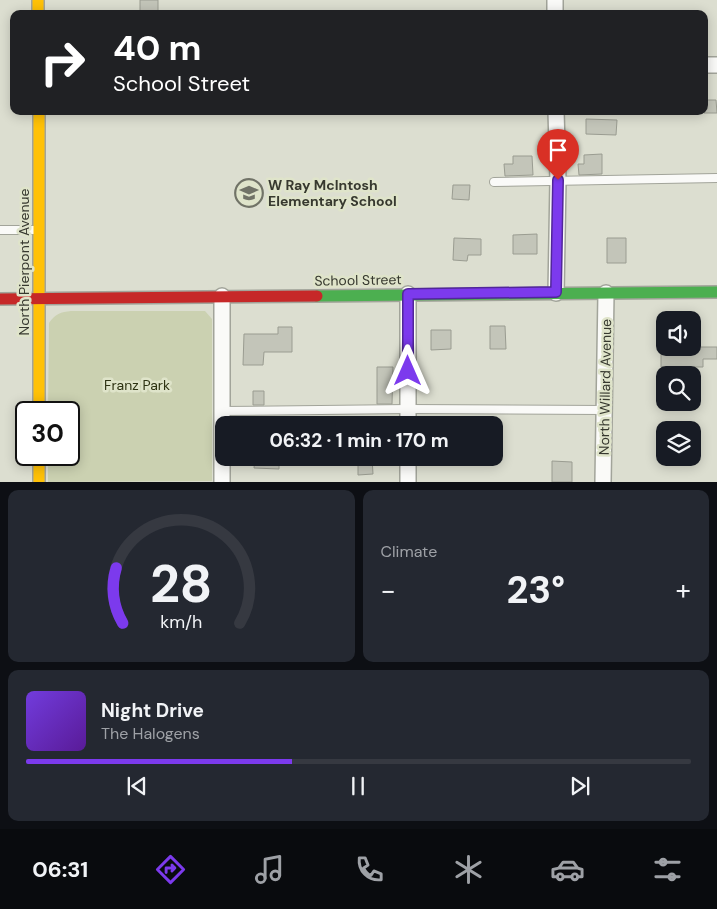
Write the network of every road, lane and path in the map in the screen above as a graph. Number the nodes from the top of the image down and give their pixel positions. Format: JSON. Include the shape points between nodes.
{"nodes":[{"id":1,"x":39,"y":115,"type":"edge"},
{"id":2,"x":556,"y":115,"type":"edge"},
{"id":3,"x":717,"y":178,"type":"edge"},
{"id":4,"x":558,"y":180,"type":"junction"},
{"id":5,"x":494,"y":182,"type":"dead end"},
{"id":6,"x":0,"y":230,"type":"edge"},
{"id":7,"x":38,"y":230,"type":"junction"},
{"id":8,"x":556,"y":292,"type":"junction"},
{"id":9,"x":717,"y":292,"type":"edge"},
{"id":10,"x":606,"y":293,"type":"junction"},
{"id":11,"x":408,"y":294,"type":"junction"},
{"id":12,"x":222,"y":296,"type":"junction"},
{"id":13,"x":0,"y":299,"type":"edge"},
{"id":14,"x":39,"y":299,"type":"junction"},
{"id":15,"x":39,"y":401,"type":"edge"},
{"id":16,"x":408,"y":409,"type":"junction"},
{"id":17,"x":221,"y":410,"type":"junction"},
{"id":18,"x":605,"y":410,"type":"junction"},
{"id":19,"x":408,"y":416,"type":"edge"},
{"id":20,"x":39,"y":466,"type":"edge"},
{"id":21,"x":408,"y":466,"type":"edge"},
{"id":22,"x":39,"y":482,"type":"edge"},
{"id":23,"x":222,"y":482,"type":"edge"},
{"id":24,"x":408,"y":482,"type":"edge"},
{"id":25,"x":603,"y":482,"type":"edge"}],
"edges":[{"from":1,"to":7,"type":"main road","name":"North Pierpont Avenue"},
{"from":2,"to":4,"type":"street"},
{"from":3,"to":4,"type":"lane"},
{"from":4,"to":5,"type":"lane"},
{"from":4,"to":8,"type":"street"},
{"from":6,"to":7,"type":"lane"},
{"from":7,"to":14,"type":"main road","name":"North Pierpont Avenue"},
{"from":8,"to":10,"type":"main road","name":"School Street"},
{"from":8,"to":11,"type":"main road","name":"School Street"},
{"from":9,"to":10,"type":"main road","name":"School Street"},
{"from":10,"to":18,"type":"street","name":"North Willard Avenue"},
{"from":11,"to":12,"type":"main road","name":"School Street"},
{"from":11,"to":16,"type":"street"},
{"from":12,"to":14,"type":"main road","name":"School Street"},
{"from":12,"to":17,"type":"street"},
{"from":13,"to":14,"type":"main road","name":"School Street"},
{"from":14,"to":15,"type":"main road","name":"North Pierpont Avenue"},
{"from":16,"to":17,"type":"lane"},
{"from":16,"to":18,"type":"lane"},
{"from":16,"to":19,"type":"street"},
{"from":17,"to":23,"type":"street"},
{"from":18,"to":25,"type":"street","name":"North Willard Avenue"},
{"from":20,"to":22,"type":"main road"},
{"from":21,"to":24,"type":"street"}]}
